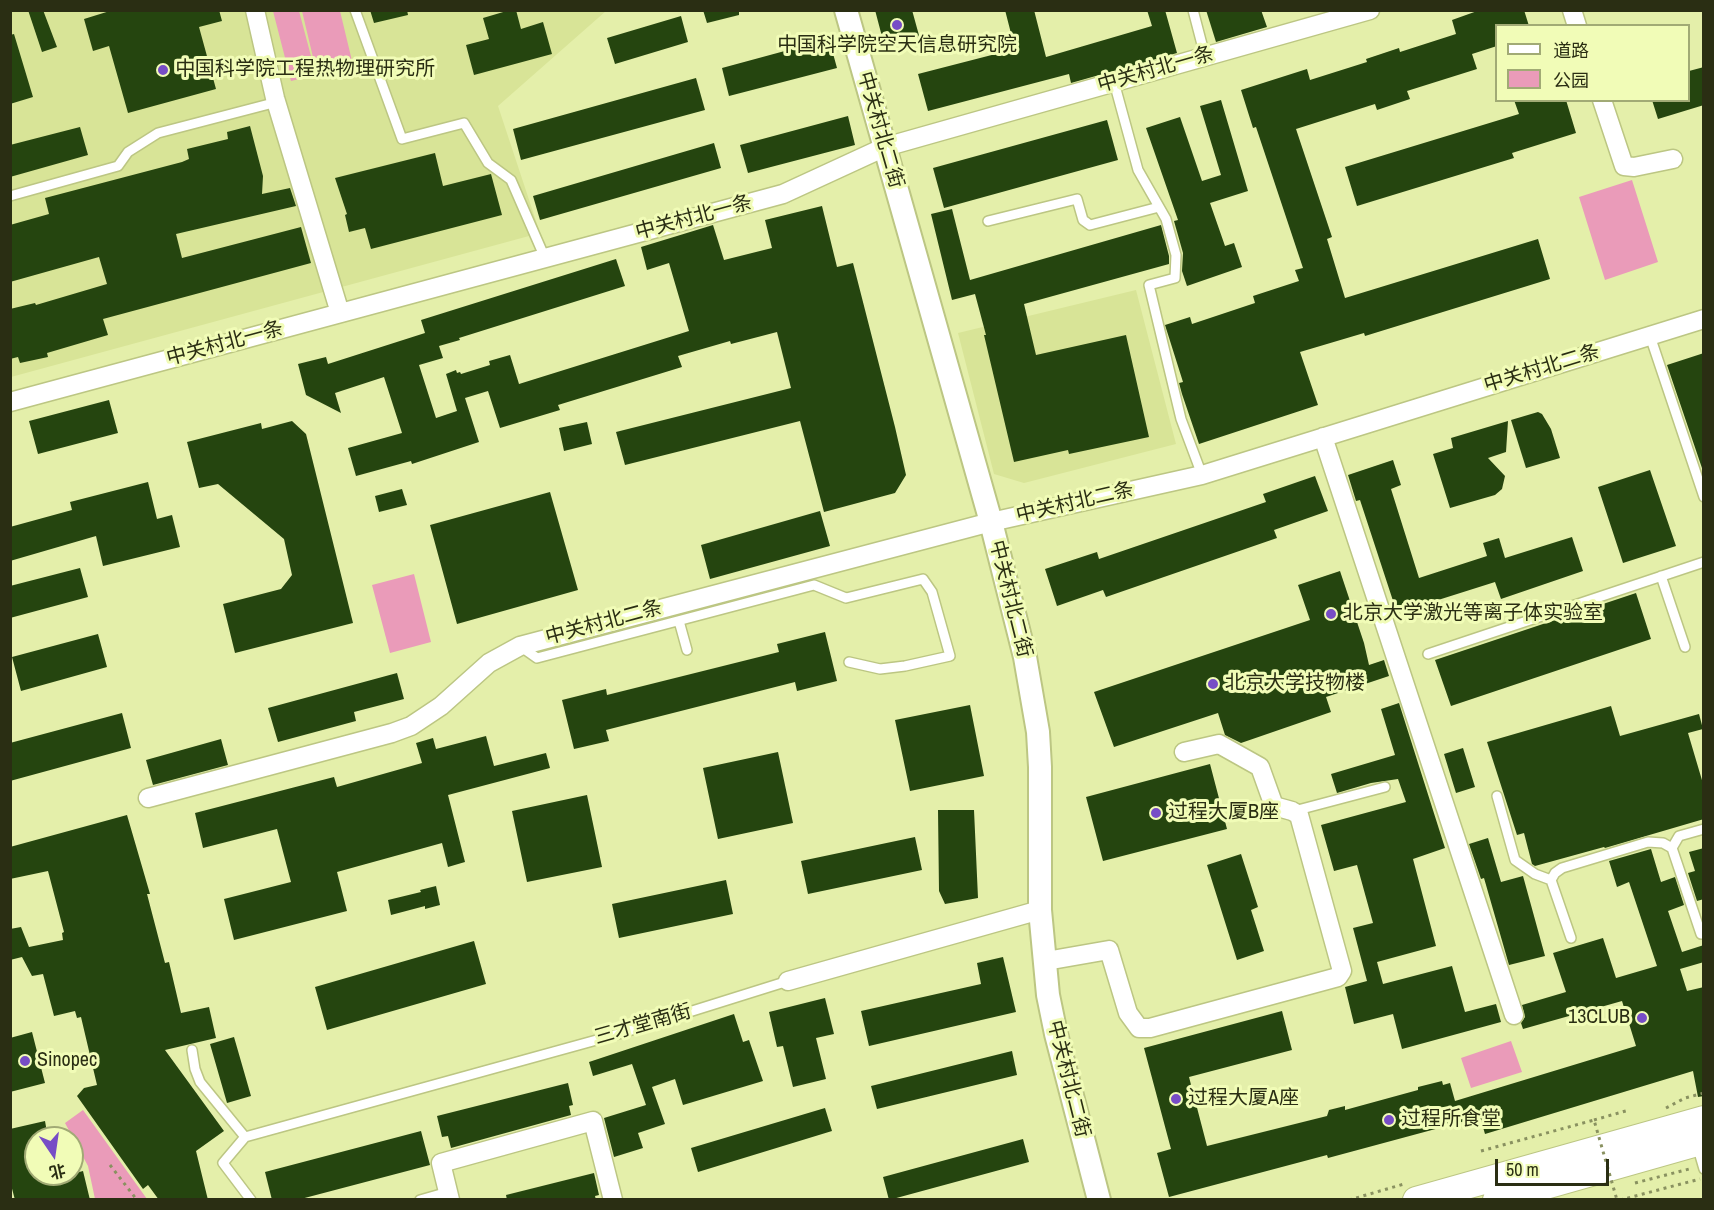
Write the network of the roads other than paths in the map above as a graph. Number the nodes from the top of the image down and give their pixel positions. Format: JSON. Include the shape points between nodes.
{"nodes":[{"id":1,"x":255,"y":10,"type":"edge"},
{"id":2,"x":356,"y":10,"type":"edge"},
{"id":3,"x":846,"y":10,"type":"edge"},
{"id":4,"x":1193,"y":10,"type":"edge"},
{"id":5,"x":1370,"y":10,"type":"edge"},
{"id":6,"x":1205,"y":56,"type":"junction"},
{"id":7,"x":1114,"y":82,"type":"junction"},
{"id":8,"x":277,"y":102,"type":"junction"},
{"id":9,"x":1603,"y":102,"type":"edge"},
{"id":10,"x":885,"y":147,"type":"junction"},
{"id":11,"x":1673,"y":159,"type":"dead end"},
{"id":12,"x":10,"y":196,"type":"edge"},
{"id":13,"x":1159,"y":207,"type":"junction"},
{"id":14,"x":988,"y":221,"type":"dead end"},
{"id":15,"x":545,"y":258,"type":"junction"},
{"id":16,"x":340,"y":313,"type":"junction"},
{"id":17,"x":1704,"y":319,"type":"edge"},
{"id":18,"x":1650,"y":336,"type":"junction"},
{"id":19,"x":10,"y":402,"type":"edge"},
{"id":20,"x":1323,"y":437,"type":"junction"},
{"id":21,"x":1202,"y":475,"type":"junction"},
{"id":22,"x":1704,"y":497,"type":"edge"},
{"id":23,"x":991,"y":522,"type":"junction"},
{"id":24,"x":1704,"y":562,"type":"edge"},
{"id":25,"x":1661,"y":576,"type":"junction"},
{"id":26,"x":679,"y":621,"type":"junction"},
{"id":27,"x":520,"y":646,"type":"junction"},
{"id":28,"x":1685,"y":647,"type":"dead end"},
{"id":29,"x":687,"y":650,"type":"dead end"},
{"id":30,"x":1428,"y":654,"type":"dead end"},
{"id":31,"x":849,"y":662,"type":"dead end"},
{"id":32,"x":1184,"y":752,"type":"dead end"},
{"id":33,"x":1385,"y":787,"type":"dead end"},
{"id":34,"x":1497,"y":796,"type":"dead end"},
{"id":35,"x":148,"y":798,"type":"dead end"},
{"id":36,"x":1292,"y":811,"type":"junction"},
{"id":37,"x":1704,"y":829,"type":"edge"},
{"id":38,"x":1672,"y":848,"type":"junction"},
{"id":39,"x":1551,"y":880,"type":"junction"},
{"id":40,"x":1040,"y":910,"type":"junction"},
{"id":41,"x":1701,"y":934,"type":"dead end"},
{"id":42,"x":1571,"y":938,"type":"dead end"},
{"id":43,"x":1046,"y":961,"type":"junction"},
{"id":44,"x":788,"y":981,"type":"joint"},
{"id":45,"x":1514,"y":1015,"type":"dead end"},
{"id":46,"x":192,"y":1050,"type":"dead end"},
{"id":47,"x":1701,"y":1134,"type":"edge"},
{"id":48,"x":245,"y":1137,"type":"junction"},
{"id":49,"x":1704,"y":1169,"type":"edge"},
{"id":50,"x":449,"y":1196,"type":"edge"},
{"id":51,"x":251,"y":1200,"type":"edge"},
{"id":52,"x":420,"y":1200,"type":"edge"},
{"id":53,"x":613,"y":1200,"type":"edge"},
{"id":54,"x":1099,"y":1200,"type":"edge"},
{"id":55,"x":1416,"y":1200,"type":"edge"},
{"id":56,"x":1496,"y":1200,"type":"edge"}],
"edges":[{"from":1,"to":8,"type":"street"},
{"from":2,"to":15,"type":"lane","via":[[402,139],[464,123],[488,163],[511,180]]},
{"from":3,"to":10,"type":"street","name":"中关村北二街"},
{"from":4,"to":6,"type":"lane"},
{"from":5,"to":6,"type":"street","name":"中关村北一条"},
{"from":6,"to":7,"type":"street","name":"中关村北一条"},
{"from":7,"to":10,"type":"street","name":"中关村北一条"},
{"from":7,"to":13,"type":"lane","via":[[1138,170]]},
{"from":8,"to":12,"type":"lane","via":[[158,133],[128,152],[118,166]]},
{"from":8,"to":16,"type":"street"},
{"from":9,"to":11,"type":"street","via":[[1624,166]]},
{"from":10,"to":15,"type":"street","name":"中关村北一条","via":[[783,194]]},
{"from":10,"to":23,"type":"street","name":"中关村北二街"},
{"from":13,"to":14,"type":"lane","via":[[1090,225],[1083,220],[1077,199]]},
{"from":13,"to":21,"type":"lane","via":[[1176,255],[1175,278],[1149,285],[1181,419]]},
{"from":15,"to":16,"type":"street","name":"中关村北一条"},
{"from":16,"to":19,"type":"street","name":"中关村北一条"},
{"from":17,"to":18,"type":"street","name":"中关村北二条"},
{"from":18,"to":20,"type":"street","name":"中关村北二条"},
{"from":18,"to":22,"type":"lane"},
{"from":20,"to":21,"type":"street","name":"中关村北二条"},
{"from":20,"to":45,"type":"street"},
{"from":21,"to":23,"type":"street","name":"中关村北二条"},
{"from":23,"to":27,"type":"street","name":"中关村北二条"},
{"from":23,"to":40,"type":"street","name":"中关村北二街","via":[[1025,657],[1038,732]]},
{"from":24,"to":25,"type":"lane"},
{"from":25,"to":28,"type":"lane"},
{"from":25,"to":30,"type":"lane"},
{"from":26,"to":27,"type":"lane","via":[[537,658]]},
{"from":26,"to":29,"type":"lane"},
{"from":26,"to":31,"type":"lane","via":[[814,585],[846,598],[923,579],[932,592],[950,656],[880,669]]},
{"from":27,"to":35,"type":"street","name":"中关村北二条","via":[[489,663],[427,717],[392,733]]},
{"from":32,"to":36,"type":"street","via":[[1219,744],[1260,767],[1274,806]]},
{"from":33,"to":36,"type":"lane"},
{"from":34,"to":39,"type":"lane","via":[[1515,860]]},
{"from":36,"to":43,"type":"street","via":[[1299,815],[1342,971],[1338,977],[1139,1028],[1128,1013],[1109,950]]},
{"from":37,"to":38,"type":"lane","via":[[1679,836]]},
{"from":38,"to":39,"type":"lane","via":[[1648,842],[1562,868]]},
{"from":38,"to":41,"type":"lane"},
{"from":39,"to":42,"type":"lane"},
{"from":40,"to":43,"type":"street","name":"中关村北二街"},
{"from":40,"to":44,"type":"street","name":"三才堂南街"},
{"from":43,"to":54,"type":"street","name":"中关村北二街","via":[[1056,1034]]},
{"from":44,"to":48,"type":"lane","name":"三才堂南街","via":[[622,1032]]},
{"from":46,"to":48,"type":"lane","via":[[200,1082]]},
{"from":47,"to":49,"type":"lane"},
{"from":47,"to":55,"type":"main road"},
{"from":47,"to":56,"type":"main road"},
{"from":48,"to":51,"type":"lane","via":[[224,1163]]},
{"from":50,"to":52,"type":"lane"},
{"from":50,"to":53,"type":"street","via":[[441,1163],[593,1121]]}]}
